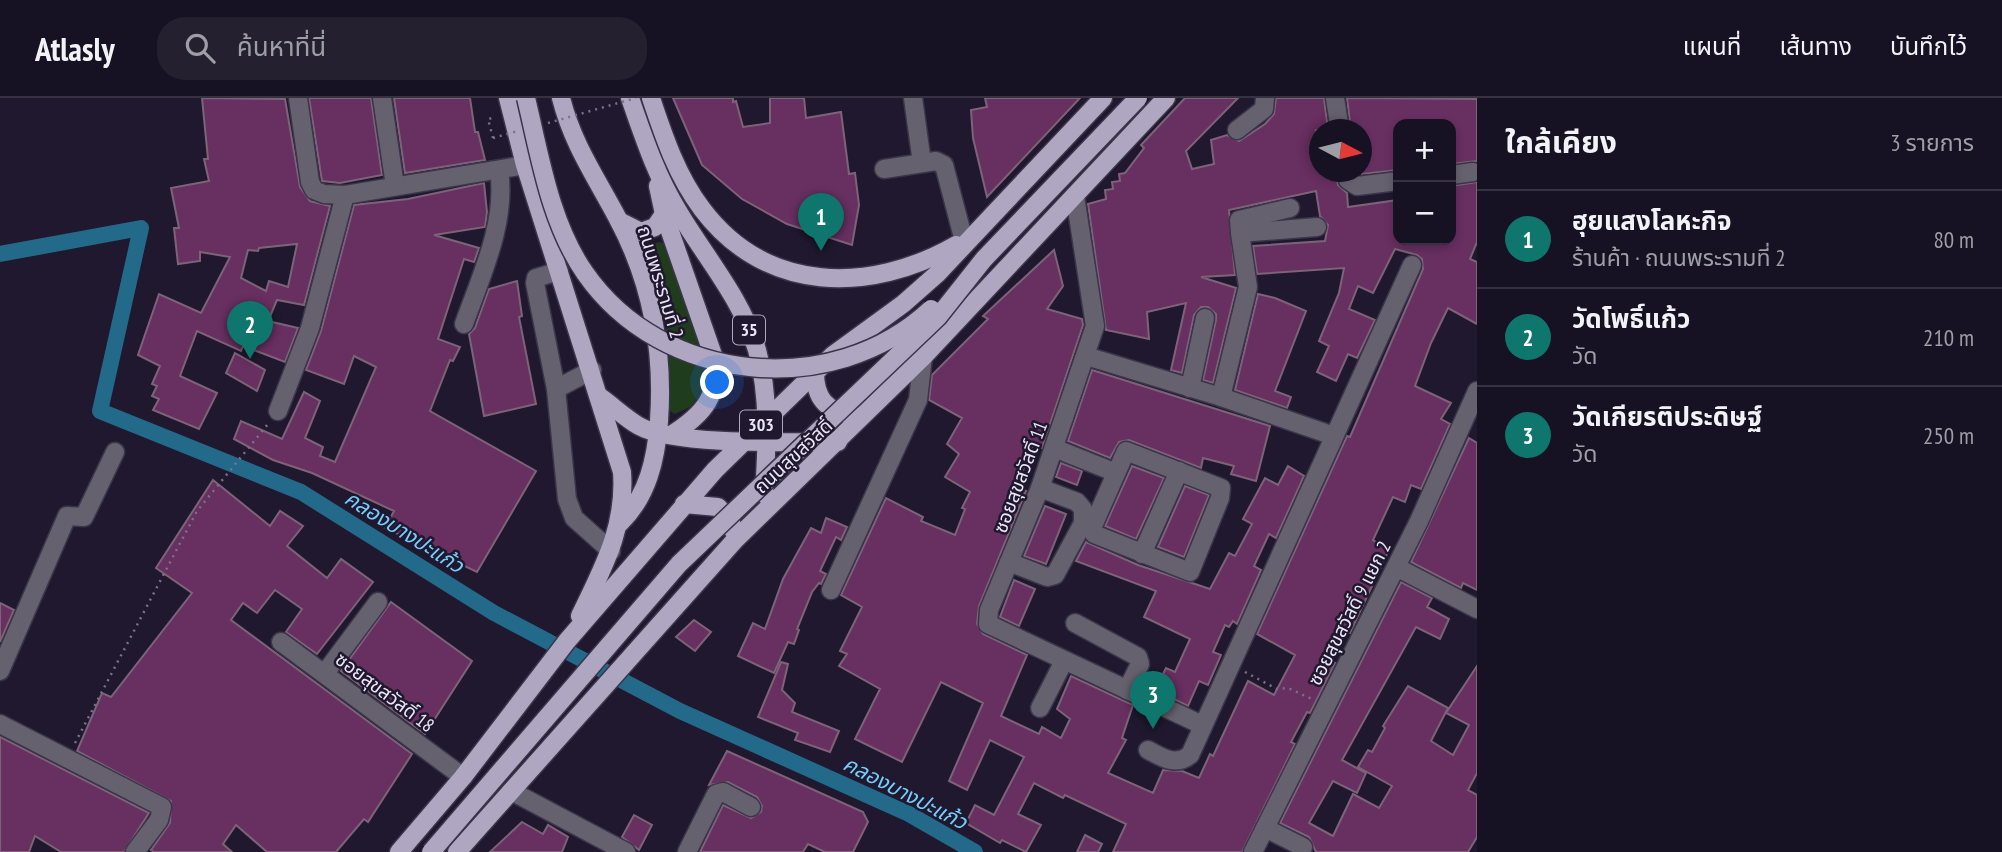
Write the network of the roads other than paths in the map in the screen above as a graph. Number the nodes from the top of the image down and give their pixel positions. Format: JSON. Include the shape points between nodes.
{"nodes":[{"id":1,"x":298,"y":98,"type":"edge"},
{"id":2,"x":382,"y":98,"type":"edge"},
{"id":3,"x":508,"y":98,"type":"edge"},
{"id":4,"x":524,"y":98,"type":"edge"},
{"id":5,"x":561,"y":98,"type":"edge"},
{"id":6,"x":633,"y":98,"type":"edge"},
{"id":7,"x":651,"y":98,"type":"edge"},
{"id":8,"x":913,"y":98,"type":"edge"},
{"id":9,"x":1103,"y":98,"type":"edge"},
{"id":10,"x":1138,"y":98,"type":"edge"},
{"id":11,"x":1166,"y":98,"type":"edge"},
{"id":12,"x":1265,"y":98,"type":"edge"},
{"id":13,"x":1335,"y":98,"type":"edge"},
{"id":14,"x":1338,"y":119,"type":"edge"},
{"id":15,"x":1237,"y":130,"type":"dead end"},
{"id":16,"x":518,"y":134,"type":"junction"},
{"id":17,"x":922,"y":163,"type":"junction"},
{"id":18,"x":525,"y":165,"type":"junction"},
{"id":19,"x":653,"y":166,"type":"junction"},
{"id":20,"x":884,"y":169,"type":"dead end"},
{"id":21,"x":499,"y":170,"type":"junction"},
{"id":22,"x":1474,"y":172,"type":"dead end"},
{"id":23,"x":1456,"y":174,"type":"edge"},
{"id":24,"x":1351,"y":182,"type":"edge"},
{"id":25,"x":1393,"y":182,"type":"edge"},
{"id":26,"x":394,"y":186,"type":"junction"},
{"id":27,"x":345,"y":195,"type":"junction"},
{"id":28,"x":1075,"y":196,"type":"junction"},
{"id":29,"x":702,"y":208,"type":"junction"},
{"id":30,"x":1290,"y":208,"type":"dead end"},
{"id":31,"x":664,"y":214,"type":"junction"},
{"id":32,"x":619,"y":221,"type":"junction"},
{"id":33,"x":1317,"y":227,"type":"dead end"},
{"id":34,"x":1240,"y":233,"type":"junction"},
{"id":35,"x":971,"y":237,"type":"junction"},
{"id":36,"x":984,"y":258,"type":"junction"},
{"id":37,"x":1412,"y":265,"type":"dead end"},
{"id":38,"x":559,"y":271,"type":"junction"},
{"id":39,"x":1205,"y":318,"type":"dead end"},
{"id":40,"x":464,"y":324,"type":"dead end"},
{"id":41,"x":578,"y":325,"type":"junction"},
{"id":42,"x":548,"y":337,"type":"junction"},
{"id":43,"x":1086,"y":356,"type":"junction"},
{"id":44,"x":923,"y":357,"type":"junction"},
{"id":45,"x":592,"y":370,"type":"junction"},
{"id":46,"x":815,"y":372,"type":"junction"},
{"id":47,"x":1190,"y":388,"type":"junction"},
{"id":48,"x":556,"y":389,"type":"junction"},
{"id":49,"x":1477,"y":391,"type":"edge"},
{"id":50,"x":600,"y":397,"type":"junction"},
{"id":51,"x":1221,"y":397,"type":"junction"},
{"id":52,"x":278,"y":411,"type":"road end"},
{"id":53,"x":863,"y":417,"type":"junction"},
{"id":54,"x":766,"y":421,"type":"junction"},
{"id":55,"x":665,"y":434,"type":"junction"},
{"id":56,"x":1334,"y":436,"type":"junction"},
{"id":57,"x":745,"y":442,"type":"junction"},
{"id":58,"x":767,"y":442,"type":"junction"},
{"id":59,"x":838,"y":442,"type":"junction"},
{"id":60,"x":1054,"y":448,"type":"junction"},
{"id":61,"x":115,"y":452,"type":"dead end"},
{"id":62,"x":1179,"y":471,"type":"junction"},
{"id":63,"x":1114,"y":472,"type":"junction"},
{"id":64,"x":1040,"y":488,"type":"junction"},
{"id":65,"x":684,"y":504,"type":"junction"},
{"id":66,"x":758,"y":517,"type":"junction"},
{"id":67,"x":620,"y":523,"type":"junction"},
{"id":68,"x":735,"y":540,"type":"junction"},
{"id":69,"x":611,"y":551,"type":"junction"},
{"id":70,"x":1142,"y":554,"type":"junction"},
{"id":71,"x":1009,"y":562,"type":"junction"},
{"id":72,"x":1396,"y":566,"type":"junction"},
{"id":73,"x":831,"y":590,"type":"dead end"},
{"id":74,"x":379,"y":602,"type":"dead end"},
{"id":75,"x":1477,"y":609,"type":"edge"},
{"id":76,"x":1075,"y":623,"type":"dead end"},
{"id":77,"x":568,"y":641,"type":"junction"},
{"id":78,"x":281,"y":642,"type":"dead end"},
{"id":79,"x":1064,"y":661,"type":"junction"},
{"id":80,"x":0,"y":671,"type":"edge"},
{"id":81,"x":325,"y":673,"type":"junction"},
{"id":82,"x":1127,"y":690,"type":"junction"},
{"id":83,"x":1040,"y":708,"type":"dead end"},
{"id":84,"x":0,"y":724,"type":"edge"},
{"id":85,"x":1202,"y":725,"type":"junction"},
{"id":86,"x":1148,"y":750,"type":"dead end"},
{"id":87,"x":463,"y":777,"type":"junction"},
{"id":88,"x":512,"y":791,"type":"junction"},
{"id":89,"x":751,"y":807,"type":"dead end"},
{"id":90,"x":1265,"y":828,"type":"junction"},
{"id":91,"x":596,"y":845,"type":"edge"},
{"id":92,"x":1303,"y":847,"type":"dead end"},
{"id":93,"x":135,"y":852,"type":"edge"},
{"id":94,"x":399,"y":852,"type":"edge"},
{"id":95,"x":431,"y":852,"type":"edge"},
{"id":96,"x":457,"y":852,"type":"edge"},
{"id":97,"x":626,"y":852,"type":"edge"},
{"id":98,"x":687,"y":852,"type":"edge"},
{"id":99,"x":1253,"y":852,"type":"edge"}],
"edges":[{"from":1,"to":27,"type":"street","via":[[310,182],[324,194]]},
{"from":2,"to":26,"type":"street"},
{"from":3,"to":16,"type":"main road","name":"ถนนพระรามที่ 2"},
{"from":4,"to":16,"type":"main road"},
{"from":4,"to":36,"type":"main road","bridge":true,"via":[[557,216],[585,273],[638,325],[701,358],[762,369],[809,368],[831,362],[874,346],[917,321]]},
{"from":5,"to":32,"type":"main road","name":"ถนนพระรามที่ 2","via":[[581,156]]},
{"from":6,"to":19,"type":"main road","name":"ถนนพระรามที่ 2","number":"35"},
{"from":7,"to":29,"type":"main road","via":[[678,172]]},
{"from":8,"to":17,"type":"street"},
{"from":9,"to":35,"type":"main road","number":"303"},
{"from":10,"to":36,"type":"main road","bridge":true},
{"from":11,"to":28,"type":"main road","name":"ถนนสุขสวัสดิ์"},
{"from":12,"to":15,"type":"street","via":[[1264,109]]},
{"from":13,"to":14,"type":"street"},
{"from":16,"to":18,"type":"main road","name":"ถนนพระรามที่ 2"},
{"from":17,"to":20,"type":"street"},
{"from":17,"to":35,"type":"street","via":[[940,162],[946,169]]},
{"from":18,"to":21,"type":"street"},
{"from":18,"to":38,"type":"main road","name":"ถนนพระรามที่ 2"},
{"from":19,"to":29,"type":"main road"},
{"from":19,"to":31,"type":"main road"},
{"from":19,"to":54,"type":"main road","name":"ถนนพระรามที่ 2","number":"35","via":[[748,326],[762,376]]},
{"from":21,"to":26,"type":"street"},
{"from":21,"to":40,"type":"street","via":[[500,209]]},
{"from":22,"to":23,"type":"street"},
{"from":24,"to":25,"type":"street","via":[[1356,186]]},
{"from":26,"to":27,"type":"street"},
{"from":27,"to":52,"type":"street","via":[[310,328]]},
{"from":28,"to":43,"type":"street","name":"ซอยสุขสวัสดิ์ 11","via":[[1094,326]]},
{"from":28,"to":44,"type":"main road","name":"ถนนสุขสวัสดิ์"},
{"from":29,"to":35,"type":"main road","via":[[730,239],[763,261],[827,278],[858,279],[904,271]]},
{"from":30,"to":34,"type":"street","via":[[1238,220]]},
{"from":31,"to":32,"type":"main road","via":[[655,227],[641,232]]},
{"from":31,"to":55,"type":"main road","via":[[717,377],[703,413]]},
{"from":32,"to":55,"type":"main road","name":"ถนนพระรามที่ 2","via":[[658,331]]},
{"from":33,"to":34,"type":"street"},
{"from":34,"to":51,"type":"street","via":[[1248,287]]},
{"from":35,"to":46,"type":"main road","number":"303","via":[[903,303]]},
{"from":36,"to":95,"type":"main road","bridge":true,"via":[[938,317],[679,564]]},
{"from":37,"to":56,"type":"street"},
{"from":38,"to":41,"type":"main road","name":"ถนนพระรามที่ 2"},
{"from":38,"to":42,"type":"street","via":[[536,278],[535,283]]},
{"from":39,"to":47,"type":"street"},
{"from":41,"to":42,"type":"street"},
{"from":41,"to":45,"type":"main road","name":"ถนนพระรามที่ 2"},
{"from":42,"to":48,"type":"street"},
{"from":43,"to":47,"type":"street"},
{"from":43,"to":60,"type":"street","name":"ซอยสุขสวัสดิ์ 11"},
{"from":44,"to":53,"type":"main road","name":"ถนนสุขสวัสดิ์"},
{"from":44,"to":73,"type":"street","via":[[918,400]]},
{"from":45,"to":48,"type":"street"},
{"from":45,"to":50,"type":"main road","name":"ถนนพระรามที่ 2"},
{"from":46,"to":53,"type":"main road","via":[[820,401],[832,410]]},
{"from":46,"to":54,"type":"main road","number":"303"},
{"from":47,"to":51,"type":"street"},
{"from":48,"to":69,"type":"street","via":[[567,499],[574,519]]},
{"from":49,"to":72,"type":"street","name":"ซอยสุขสวัสดิ์ 9 แยก 2"},
{"from":50,"to":55,"type":"main road","via":[[640,427]]},
{"from":50,"to":67,"type":"main road","name":"ถนนพระรามที่ 2","via":[[622,472]]},
{"from":51,"to":56,"type":"street"},
{"from":53,"to":59,"type":"main road","name":"ถนนสุขสวัสดิ์"},
{"from":54,"to":57,"type":"main road","number":"303"},
{"from":54,"to":58,"type":"main road","name":"ถนนพระรามที่ 2","number":"35"},
{"from":55,"to":57,"type":"main road"},
{"from":55,"to":67,"type":"main road","name":"ถนนพระรามที่ 2","via":[[645,490],[635,509]]},
{"from":56,"to":85,"type":"street"},
{"from":57,"to":58,"type":"main road"},
{"from":57,"to":65,"type":"main road","number":"303"},
{"from":58,"to":59,"type":"main road"},
{"from":58,"to":66,"type":"main road","name":"ถนนพระรามที่ 2","number":"35"},
{"from":59,"to":66,"type":"main road","name":"ถนนสุขสวัสดิ์"},
{"from":60,"to":63,"type":"street"},
{"from":60,"to":64,"type":"street","name":"ซอยสุขสวัสดิ์ 11"},
{"from":61,"to":80,"type":"street","via":[[84,517],[67,516]]},
{"from":62,"to":63,"type":"street","via":[[1126,451]]},
{"from":62,"to":70,"type":"street"},
{"from":62,"to":70,"type":"street","via":[[1220,488],[1190,572]]},
{"from":63,"to":70,"type":"street","via":[[1092,528],[1094,534]]},
{"from":64,"to":71,"type":"street","name":"ซอยสุขสวัสดิ์ 11"},
{"from":64,"to":71,"type":"street","via":[[1077,502],[1083,509],[1083,523],[1055,575],[1047,577]]},
{"from":65,"to":68,"type":"main road","via":[[712,505],[724,511]]},
{"from":65,"to":77,"type":"main road","number":"303"},
{"from":66,"to":68,"type":"main road","name":"ถนนสุขสวัสดิ์"},
{"from":67,"to":69,"type":"main road","name":"ถนนพระรามที่ 2"},
{"from":68,"to":88,"type":"main road","name":"ถนนสุขสวัสดิ์"},
{"from":69,"to":77,"type":"main road","name":"ถนนพระรามที่ 2"},
{"from":71,"to":79,"type":"street","name":"ซอยสุขสวัสดิ์ 11","via":[[987,620],[991,627]]},
{"from":72,"to":75,"type":"street"},
{"from":72,"to":90,"type":"street","name":"ซอยสุขสวัสดิ์ 9 แยก 2"},
{"from":74,"to":81,"type":"street"},
{"from":76,"to":82,"type":"street","via":[[1138,657],[1140,664]]},
{"from":77,"to":87,"type":"main road","number":"303"},
{"from":78,"to":81,"type":"street","name":"ซอยสุขสวัสดิ์ 18"},
{"from":79,"to":82,"type":"street"},
{"from":79,"to":83,"type":"street"},
{"from":81,"to":87,"type":"street","name":"ซอยสุขสวัสดิ์ 18"},
{"from":82,"to":85,"type":"street"},
{"from":84,"to":93,"type":"street","via":[[162,807],[159,820]]},
{"from":85,"to":86,"type":"street","via":[[1185,759],[1168,760]]},
{"from":87,"to":94,"type":"main road","number":"303"},
{"from":88,"to":91,"type":"street"},
{"from":88,"to":96,"type":"main road","name":"ถนนสุขสวัสดิ์"},
{"from":89,"to":98,"type":"street","via":[[723,792],[716,794]]},
{"from":90,"to":92,"type":"street"},
{"from":90,"to":99,"type":"street","name":"ซอยสุขสวัสดิ์ 9 แยก 2"},
{"from":91,"to":97,"type":"street"}]}
